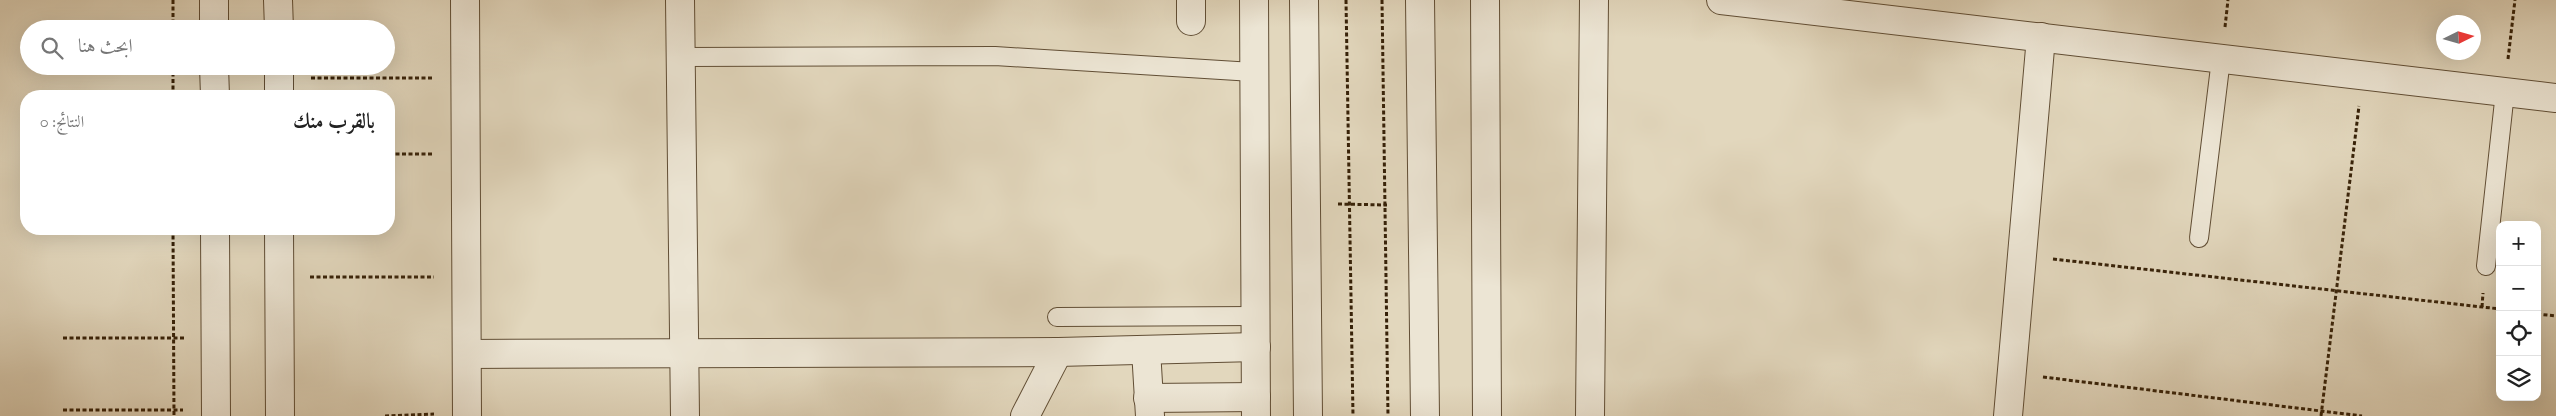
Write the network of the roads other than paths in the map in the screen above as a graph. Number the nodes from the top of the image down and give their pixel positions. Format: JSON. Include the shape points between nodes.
{"nodes":[{"id":1,"x":214,"y":0,"type":"edge"},
{"id":2,"x":278,"y":0,"type":"edge"},
{"id":3,"x":465,"y":0,"type":"edge"},
{"id":4,"x":680,"y":0,"type":"edge"},
{"id":5,"x":1254,"y":0,"type":"edge"},
{"id":6,"x":1304,"y":0,"type":"edge"},
{"id":7,"x":1420,"y":0,"type":"edge"},
{"id":8,"x":1486,"y":0,"type":"edge"},
{"id":9,"x":1594,"y":0,"type":"edge"},
{"id":10,"x":1722,"y":0,"type":"edge"},
{"id":11,"x":214,"y":20,"type":"edge"},
{"id":12,"x":279,"y":20,"type":"edge"},
{"id":13,"x":2041,"y":37,"type":"junction"},
{"id":14,"x":681,"y":57,"type":"junction"},
{"id":15,"x":2221,"y":58,"type":"junction"},
{"id":16,"x":1253,"y":72,"type":"junction"},
{"id":17,"x":214,"y":75,"type":"edge"},
{"id":18,"x":215,"y":90,"type":"edge"},
{"id":19,"x":2505,"y":92,"type":"junction"},
{"id":20,"x":2556,"y":98,"type":"edge"},
{"id":21,"x":215,"y":235,"type":"edge"},
{"id":22,"x":279,"y":235,"type":"edge"},
{"id":23,"x":2199,"y":238,"type":"dead end"},
{"id":24,"x":2486,"y":266,"type":"dead end"},
{"id":25,"x":1255,"y":316,"type":"junction"},
{"id":26,"x":1057,"y":317,"type":"dead end"},
{"id":27,"x":1256,"y":348,"type":"junction"},
{"id":28,"x":1146,"y":350,"type":"junction"},
{"id":29,"x":1058,"y":352,"type":"junction"},
{"id":30,"x":467,"y":354,"type":"junction"},
{"id":31,"x":685,"y":354,"type":"junction"},
{"id":32,"x":1149,"y":407,"type":"edge"},
{"id":33,"x":1256,"y":407,"type":"edge"},
{"id":34,"x":216,"y":413,"type":"edge"},
{"id":35,"x":467,"y":414,"type":"edge"},
{"id":36,"x":280,"y":416,"type":"edge"},
{"id":37,"x":685,"y":416,"type":"edge"},
{"id":38,"x":1025,"y":416,"type":"edge"},
{"id":39,"x":1308,"y":416,"type":"edge"},
{"id":40,"x":1425,"y":416,"type":"edge"},
{"id":41,"x":1487,"y":416,"type":"edge"},
{"id":42,"x":1590,"y":416,"type":"edge"},
{"id":43,"x":2008,"y":416,"type":"edge"}],
"edges":[{"from":1,"to":11,"type":"street"},
{"from":2,"to":12,"type":"street"},
{"from":3,"to":30,"type":"street"},
{"from":4,"to":14,"type":"street"},
{"from":5,"to":16,"type":"street"},
{"from":6,"to":39,"type":"street"},
{"from":7,"to":40,"type":"street"},
{"from":8,"to":41,"type":"street"},
{"from":9,"to":42,"type":"street"},
{"from":10,"to":13,"type":"street"},
{"from":13,"to":15,"type":"street"},
{"from":13,"to":43,"type":"street"},
{"from":14,"to":16,"type":"lane","via":[[996,56]]},
{"from":14,"to":31,"type":"street"},
{"from":15,"to":19,"type":"street"},
{"from":15,"to":23,"type":"lane"},
{"from":16,"to":25,"type":"street"},
{"from":17,"to":18,"type":"street"},
{"from":19,"to":20,"type":"street"},
{"from":19,"to":24,"type":"lane"},
{"from":21,"to":34,"type":"street"},
{"from":22,"to":36,"type":"street"},
{"from":25,"to":26,"type":"lane"},
{"from":25,"to":27,"type":"street"},
{"from":27,"to":28,"type":"street"},
{"from":27,"to":33,"type":"street"},
{"from":28,"to":29,"type":"street"},
{"from":28,"to":32,"type":"street"},
{"from":29,"to":31,"type":"street"},
{"from":29,"to":38,"type":"street"},
{"from":30,"to":31,"type":"street"},
{"from":30,"to":35,"type":"street"},
{"from":31,"to":37,"type":"street"},
{"from":32,"to":33,"type":"street"}]}
